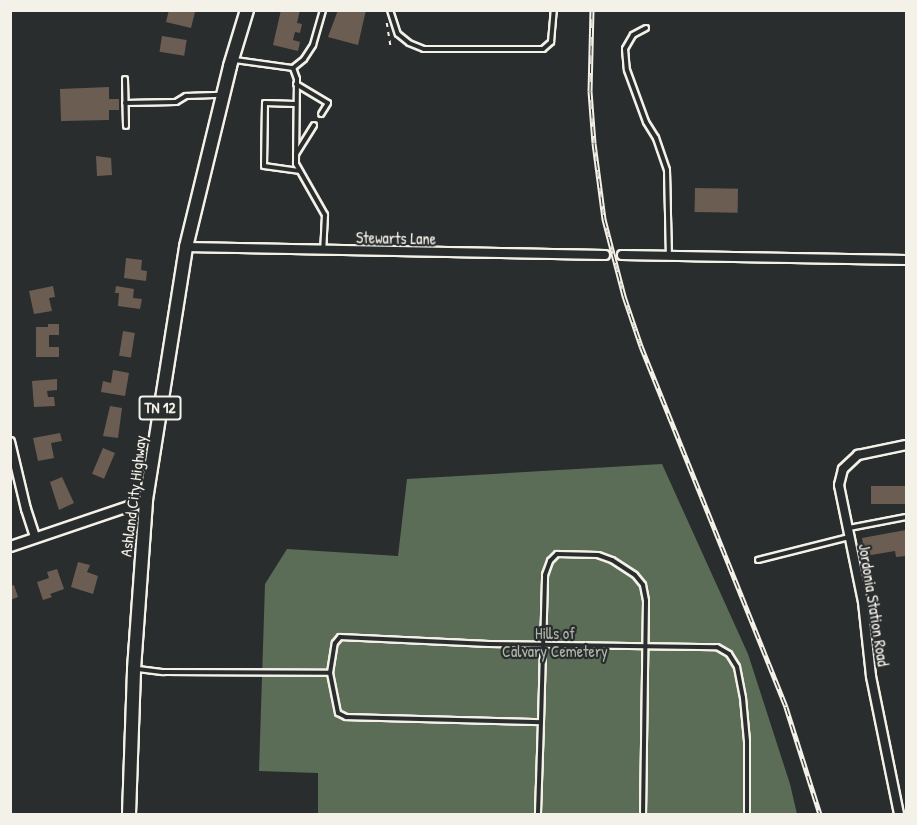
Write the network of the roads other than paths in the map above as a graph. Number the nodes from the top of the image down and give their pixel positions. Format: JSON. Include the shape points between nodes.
{"nodes":[{"id":1,"x":247,"y":10,"type":"edge"},
{"id":2,"x":323,"y":10,"type":"edge"},
{"id":3,"x":390,"y":10,"type":"edge"},
{"id":4,"x":554,"y":10,"type":"edge"},
{"id":5,"x":646,"y":28,"type":"dead end"},
{"id":6,"x":232,"y":59,"type":"junction"},
{"id":7,"x":294,"y":68,"type":"junction"},
{"id":8,"x":125,"y":79,"type":"dead end"},
{"id":9,"x":296,"y":84,"type":"junction"},
{"id":10,"x":222,"y":95,"type":"junction"},
{"id":11,"x":125,"y":103,"type":"junction"},
{"id":12,"x":295,"y":104,"type":"junction"},
{"id":13,"x":321,"y":114,"type":"dead end"},
{"id":14,"x":314,"y":125,"type":"dead end"},
{"id":15,"x":126,"y":126,"type":"dead end"},
{"id":16,"x":296,"y":154,"type":"junction"},
{"id":17,"x":300,"y":171,"type":"junction"},
{"id":18,"x":186,"y":247,"type":"junction"},
{"id":19,"x":323,"y":250,"type":"junction"},
{"id":20,"x":605,"y":255,"type":"tunnel mouth"},
{"id":21,"x":622,"y":255,"type":"tunnel mouth"},
{"id":22,"x":669,"y":256,"type":"junction"},
{"id":23,"x":906,"y":260,"type":"edge"},
{"id":24,"x":10,"y":442,"type":"edge"},
{"id":25,"x":906,"y":445,"type":"edge"},
{"id":26,"x":146,"y":500,"type":"junction"},
{"id":27,"x":906,"y":517,"type":"edge"},
{"id":28,"x":849,"y":532,"type":"junction"},
{"id":29,"x":35,"y":537,"type":"junction"},
{"id":30,"x":10,"y":546,"type":"edge"},
{"id":31,"x":758,"y":560,"type":"dead end"},
{"id":32,"x":543,"y":645,"type":"junction"},
{"id":33,"x":645,"y":648,"type":"junction"},
{"id":34,"x":134,"y":669,"type":"junction"},
{"id":35,"x":330,"y":673,"type":"junction"},
{"id":36,"x":541,"y":723,"type":"junction"},
{"id":37,"x":129,"y":814,"type":"edge"},
{"id":38,"x":538,"y":814,"type":"edge"},
{"id":39,"x":643,"y":814,"type":"edge"},
{"id":40,"x":747,"y":814,"type":"edge"},
{"id":41,"x":899,"y":814,"type":"edge"}],
"edges":[{"from":1,"to":6,"type":"main road","name":"Ashland City Highway","number":"TN 12"},
{"from":2,"to":7,"type":"lane","via":[[313,45]]},
{"from":3,"to":4,"type":"lane","via":[[398,34],[424,49],[495,50],[543,49],[551,42]]},
{"from":5,"to":22,"type":"lane","via":[[633,35],[625,49],[627,70],[667,170]]},
{"from":6,"to":7,"type":"lane"},
{"from":6,"to":10,"type":"main road","name":"Ashland City Highway","number":"TN 12"},
{"from":7,"to":9,"type":"lane"},
{"from":8,"to":11,"type":"lane"},
{"from":9,"to":12,"type":"lane"},
{"from":9,"to":13,"type":"lane","via":[[328,103]]},
{"from":10,"to":11,"type":"lane","via":[[186,96],[176,102]]},
{"from":10,"to":18,"type":"main road","name":"Ashland City Highway","number":"TN 12"},
{"from":11,"to":15,"type":"lane"},
{"from":12,"to":16,"type":"lane"},
{"from":12,"to":17,"type":"lane","via":[[265,103],[264,166]]},
{"from":14,"to":16,"type":"lane"},
{"from":16,"to":17,"type":"lane"},
{"from":17,"to":19,"type":"lane","via":[[325,215]]},
{"from":18,"to":19,"type":"street","name":"Stewarts Lane"},
{"from":18,"to":26,"type":"main road","name":"Ashland City Highway","number":"TN 12"},
{"from":19,"to":20,"type":"street","name":"Stewarts Lane"},
{"from":21,"to":22,"type":"street"},
{"from":22,"to":23,"type":"street"},
{"from":24,"to":29,"type":"street"},
{"from":25,"to":28,"type":"street","name":"Jordonia Station Road","via":[[858,455],[843,469],[839,485]]},
{"from":26,"to":29,"type":"street"},
{"from":26,"to":34,"type":"main road","name":"Ashland City Highway","number":"TN 12"},
{"from":27,"to":28,"type":"lane"},
{"from":28,"to":31,"type":"lane"},
{"from":28,"to":41,"type":"street","name":"Jordonia Station Road","via":[[863,602],[871,676]]},
{"from":29,"to":30,"type":"street"},
{"from":32,"to":33,"type":"lane"},
{"from":32,"to":33,"type":"lane","via":[[545,575],[550,561],[557,554],[577,554],[612,560],[643,585]]},
{"from":32,"to":35,"type":"lane","via":[[340,637],[335,643]]},
{"from":32,"to":36,"type":"lane"},
{"from":33,"to":39,"type":"lane"},
{"from":33,"to":40,"type":"lane","via":[[704,646],[717,647],[729,654],[743,698]]},
{"from":34,"to":35,"type":"lane"},
{"from":34,"to":37,"type":"main road","name":"Ashland City Highway","number":"TN 12"},
{"from":35,"to":36,"type":"lane","via":[[338,713],[346,717]]},
{"from":36,"to":38,"type":"lane"}]}
